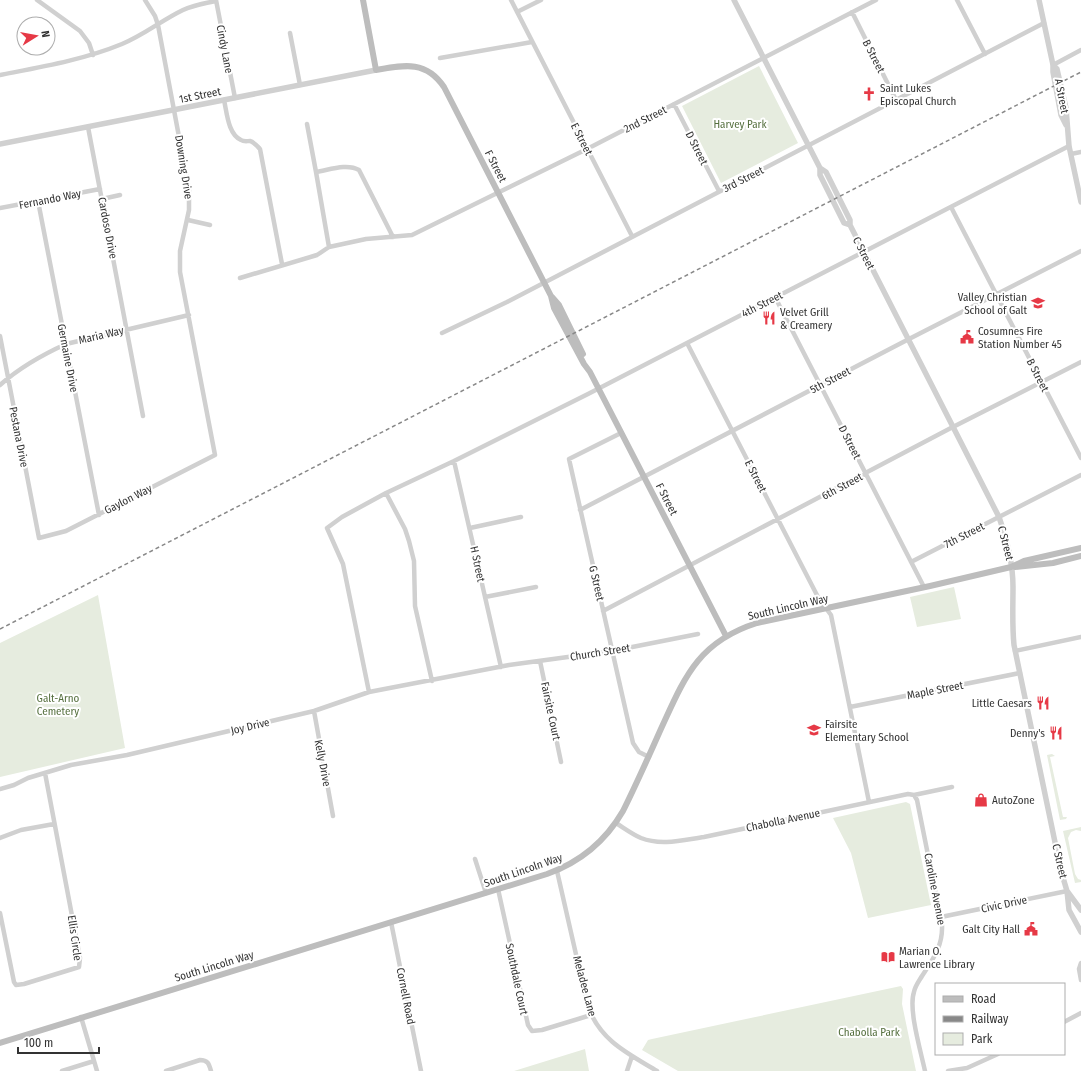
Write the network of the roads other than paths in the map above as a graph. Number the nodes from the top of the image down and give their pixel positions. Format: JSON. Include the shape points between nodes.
{"nodes":[{"id":1,"x":37,"y":0,"type":"edge"},
{"id":2,"x":145,"y":0,"type":"edge"},
{"id":3,"x":363,"y":0,"type":"edge"},
{"id":4,"x":510,"y":0,"type":"edge"},
{"id":5,"x":541,"y":0,"type":"edge"},
{"id":6,"x":734,"y":0,"type":"edge"},
{"id":7,"x":876,"y":0,"type":"edge"},
{"id":8,"x":957,"y":0,"type":"edge"},
{"id":9,"x":1039,"y":0,"type":"edge"},
{"id":10,"x":216,"y":1,"type":"edge"},
{"id":11,"x":517,"y":12,"type":"junction"},
{"id":12,"x":852,"y":12,"type":"junction"},
{"id":13,"x":1044,"y":23,"type":"junction"},
{"id":14,"x":158,"y":26,"type":"junction"},
{"id":15,"x":290,"y":33,"type":"dead end"},
{"id":16,"x":532,"y":42,"type":"junction"},
{"id":17,"x":1081,"y":50,"type":"edge"},
{"id":18,"x":985,"y":54,"type":"junction"},
{"id":19,"x":93,"y":55,"type":"junction"},
{"id":20,"x":440,"y":58,"type":"dead end"},
{"id":21,"x":764,"y":58,"type":"junction"},
{"id":22,"x":1053,"y":65,"type":"junction"},
{"id":23,"x":404,"y":66,"type":"joint"},
{"id":24,"x":376,"y":70,"type":"junction"},
{"id":25,"x":0,"y":75,"type":"edge"},
{"id":26,"x":300,"y":86,"type":"junction"},
{"id":27,"x":235,"y":98,"type":"junction"},
{"id":28,"x":224,"y":100,"type":"junction"},
{"id":29,"x":896,"y":100,"type":"junction"},
{"id":30,"x":674,"y":104,"type":"junction"},
{"id":31,"x":174,"y":110,"type":"junction"},
{"id":32,"x":307,"y":124,"type":"dead end"},
{"id":33,"x":88,"y":127,"type":"junction"},
{"id":34,"x":0,"y":144,"type":"edge"},
{"id":35,"x":808,"y":145,"type":"junction"},
{"id":36,"x":1069,"y":146,"type":"junction"},
{"id":37,"x":587,"y":149,"type":"junction"},
{"id":38,"x":1081,"y":152,"type":"edge"},
{"id":39,"x":1071,"y":154,"type":"junction"},
{"id":40,"x":316,"y":172,"type":"junction"},
{"id":41,"x":100,"y":189,"type":"junction"},
{"id":42,"x":719,"y":191,"type":"junction"},
{"id":43,"x":498,"y":192,"type":"junction"},
{"id":44,"x":120,"y":195,"type":"dead end"},
{"id":45,"x":102,"y":199,"type":"junction"},
{"id":46,"x":38,"y":201,"type":"junction"},
{"id":47,"x":1081,"y":202,"type":"edge"},
{"id":48,"x":951,"y":207,"type":"junction"},
{"id":49,"x":0,"y":208,"type":"edge"},
{"id":50,"x":188,"y":220,"type":"junction"},
{"id":51,"x":210,"y":225,"type":"dead end"},
{"id":52,"x":632,"y":236,"type":"junction"},
{"id":53,"x":393,"y":237,"type":"junction"},
{"id":54,"x":329,"y":247,"type":"junction"},
{"id":55,"x":864,"y":252,"type":"junction"},
{"id":56,"x":1081,"y":252,"type":"edge"},
{"id":57,"x":282,"y":264,"type":"junction"},
{"id":58,"x":240,"y":278,"type":"dead end"},
{"id":59,"x":544,"y":282,"type":"junction"},
{"id":60,"x":997,"y":294,"type":"junction"},
{"id":61,"x":775,"y":297,"type":"junction"},
{"id":62,"x":189,"y":316,"type":"junction"},
{"id":63,"x":127,"y":329,"type":"junction"},
{"id":64,"x":442,"y":334,"type":"dead end"},
{"id":65,"x":0,"y":336,"type":"edge"},
{"id":66,"x":909,"y":339,"type":"junction"},
{"id":67,"x":687,"y":343,"type":"junction"},
{"id":68,"x":66,"y":344,"type":"junction"},
{"id":69,"x":1081,"y":362,"type":"edge"},
{"id":70,"x":8,"y":377,"type":"junction"},
{"id":71,"x":1042,"y":382,"type":"junction"},
{"id":72,"x":0,"y":385,"type":"edge"},
{"id":73,"x":821,"y":386,"type":"junction"},
{"id":74,"x":598,"y":389,"type":"junction"},
{"id":75,"x":143,"y":416,"type":"dead end"},
{"id":76,"x":954,"y":427,"type":"junction"},
{"id":77,"x":732,"y":431,"type":"junction"},
{"id":78,"x":621,"y":433,"type":"junction"},
{"id":79,"x":216,"y":454,"type":"joint"},
{"id":80,"x":1081,"y":458,"type":"edge"},
{"id":81,"x":454,"y":461,"type":"junction"},
{"id":82,"x":866,"y":474,"type":"junction"},
{"id":83,"x":1081,"y":476,"type":"edge"},
{"id":84,"x":644,"y":477,"type":"junction"},
{"id":85,"x":386,"y":493,"type":"junction"},
{"id":86,"x":580,"y":510,"type":"junction"},
{"id":87,"x":99,"y":515,"type":"junction"},
{"id":88,"x":521,"y":517,"type":"dead end"},
{"id":89,"x":999,"y":517,"type":"junction"},
{"id":90,"x":778,"y":520,"type":"junction"},
{"id":91,"x":470,"y":528,"type":"junction"},
{"id":92,"x":38,"y":538,"type":"joint"},
{"id":93,"x":1081,"y":548,"type":"edge"},
{"id":94,"x":1081,"y":556,"type":"edge"},
{"id":95,"x":911,"y":562,"type":"junction"},
{"id":96,"x":690,"y":566,"type":"junction"},
{"id":97,"x":1011,"y":567,"type":"junction"},
{"id":98,"x":536,"y":587,"type":"dead end"},
{"id":99,"x":924,"y":587,"type":"junction"},
{"id":100,"x":485,"y":597,"type":"junction"},
{"id":101,"x":826,"y":608,"type":"junction"},
{"id":102,"x":603,"y":611,"type":"junction"},
{"id":103,"x":698,"y":634,"type":"dead end"},
{"id":104,"x":726,"y":636,"type":"junction"},
{"id":105,"x":1081,"y":637,"type":"edge"},
{"id":106,"x":612,"y":651,"type":"junction"},
{"id":107,"x":1015,"y":651,"type":"junction"},
{"id":108,"x":540,"y":661,"type":"junction"},
{"id":109,"x":501,"y":667,"type":"junction"},
{"id":110,"x":1020,"y":672,"type":"junction"},
{"id":111,"x":432,"y":681,"type":"junction"},
{"id":112,"x":369,"y":692,"type":"junction"},
{"id":113,"x":850,"y":707,"type":"junction"},
{"id":114,"x":314,"y":711,"type":"junction"},
{"id":115,"x":649,"y":757,"type":"junction"},
{"id":116,"x":562,"y":762,"type":"dead end"},
{"id":117,"x":45,"y":773,"type":"junction"},
{"id":118,"x":952,"y":786,"type":"dead end"},
{"id":119,"x":0,"y":789,"type":"edge"},
{"id":120,"x":914,"y":795,"type":"junction"},
{"id":121,"x":869,"y":802,"type":"junction"},
{"id":122,"x":333,"y":816,"type":"dead end"},
{"id":123,"x":616,"y":823,"type":"junction"},
{"id":124,"x":54,"y":824,"type":"junction"},
{"id":125,"x":0,"y":838,"type":"edge"},
{"id":126,"x":475,"y":859,"type":"dead end"},
{"id":127,"x":557,"y":871,"type":"junction"},
{"id":128,"x":498,"y":889,"type":"junction"},
{"id":129,"x":1067,"y":891,"type":"junction"},
{"id":130,"x":486,"y":893,"type":"junction"},
{"id":131,"x":1081,"y":910,"type":"edge"},
{"id":132,"x":0,"y":913,"type":"edge"},
{"id":133,"x":941,"y":917,"type":"junction"},
{"id":134,"x":391,"y":922,"type":"junction"},
{"id":135,"x":1081,"y":932,"type":"edge"},
{"id":136,"x":1081,"y":963,"type":"edge"},
{"id":137,"x":1081,"y":980,"type":"edge"},
{"id":138,"x":1081,"y":1013,"type":"edge"},
{"id":139,"x":591,"y":1015,"type":"junction"},
{"id":140,"x":81,"y":1017,"type":"junction"},
{"id":141,"x":1065,"y":1021,"type":"edge"},
{"id":142,"x":0,"y":1043,"type":"edge"},
{"id":143,"x":996,"y":1055,"type":"edge"},
{"id":144,"x":632,"y":1056,"type":"junction"},
{"id":145,"x":94,"y":1061,"type":"junction"},
{"id":146,"x":62,"y":1071,"type":"edge"},
{"id":147,"x":97,"y":1071,"type":"edge"},
{"id":148,"x":166,"y":1071,"type":"edge"},
{"id":149,"x":211,"y":1071,"type":"edge"},
{"id":150,"x":421,"y":1071,"type":"edge"},
{"id":151,"x":627,"y":1071,"type":"edge"},
{"id":152,"x":657,"y":1071,"type":"edge"},
{"id":153,"x":925,"y":1071,"type":"edge"},
{"id":154,"x":948,"y":1071,"type":"edge"}],
"edges":[{"from":1,"to":19,"type":"street","via":[[80,31],[89,43]]},
{"from":2,"to":14,"type":"street","name":"Downing Drive"},
{"from":3,"to":24,"type":"main road"},
{"from":4,"to":11,"type":"street","name":"E Street"},
{"from":5,"to":11,"type":"street"},
{"from":6,"to":21,"type":"street","name":"C Street"},
{"from":7,"to":12,"type":"street","name":"2nd Street"},
{"from":8,"to":18,"type":"street"},
{"from":9,"to":13,"type":"street","name":"A Street"},
{"from":10,"to":14,"type":"street","via":[[185,9]]},
{"from":10,"to":27,"type":"street","name":"Cindy Lane"},
{"from":11,"to":16,"type":"street","name":"E Street"},
{"from":12,"to":21,"type":"street","name":"2nd Street"},
{"from":12,"to":29,"type":"street","name":"B Street"},
{"from":13,"to":18,"type":"street","name":"3rd Street"},
{"from":13,"to":22,"type":"street","name":"A Street"},
{"from":14,"to":19,"type":"street","via":[[124,44]]},
{"from":14,"to":31,"type":"street","name":"Downing Drive"},
{"from":15,"to":26,"type":"street"},
{"from":16,"to":20,"type":"street"},
{"from":16,"to":37,"type":"street","name":"E Street"},
{"from":17,"to":22,"type":"street"},
{"from":18,"to":29,"type":"street","name":"3rd Street"},
{"from":19,"to":25,"type":"street"},
{"from":21,"to":30,"type":"street","name":"2nd Street"},
{"from":21,"to":35,"type":"street","name":"C Street"},
{"from":22,"to":36,"type":"street","name":"A Street","via":[[1057,69],[1066,108]]},
{"from":23,"to":24,"type":"main road","name":"1st Street"},
{"from":23,"to":43,"type":"main road","name":"F Street","via":[[411,65],[426,70],[440,81]]},
{"from":24,"to":26,"type":"street","name":"1st Street"},
{"from":26,"to":27,"type":"street","name":"1st Street"},
{"from":27,"to":28,"type":"street","name":"1st Street"},
{"from":28,"to":31,"type":"street","name":"1st Street"},
{"from":28,"to":57,"type":"street","via":[[229,123],[237,138],[252,141],[260,149]]},
{"from":29,"to":35,"type":"street","name":"3rd Street"},
{"from":30,"to":37,"type":"street","name":"2nd Street"},
{"from":30,"to":42,"type":"street","name":"D Street"},
{"from":31,"to":33,"type":"street","name":"1st Street"},
{"from":31,"to":50,"type":"street","name":"Downing Drive","via":[[189,190]]},
{"from":32,"to":40,"type":"street"},
{"from":33,"to":34,"type":"street","name":"1st Street"},
{"from":33,"to":41,"type":"street","name":"Cardoso Drive"},
{"from":35,"to":42,"type":"street","name":"3rd Street"},
{"from":35,"to":55,"type":"street","name":"C Street","via":[[820,168],[826,172]]},
{"from":36,"to":39,"type":"street","name":"A Street"},
{"from":36,"to":48,"type":"street","name":"4th Street"},
{"from":37,"to":43,"type":"street","name":"2nd Street"},
{"from":37,"to":52,"type":"street","name":"E Street"},
{"from":38,"to":39,"type":"street"},
{"from":39,"to":47,"type":"street","name":"A Street"},
{"from":40,"to":53,"type":"street","via":[[347,167],[359,170]]},
{"from":40,"to":54,"type":"street"},
{"from":41,"to":45,"type":"street","name":"Cardoso Drive"},
{"from":41,"to":46,"type":"street","name":"Fernando Way"},
{"from":42,"to":52,"type":"street","name":"3rd Street"},
{"from":43,"to":53,"type":"street","name":"2nd Street","via":[[412,235]]},
{"from":43,"to":59,"type":"main road","name":"F Street"},
{"from":44,"to":45,"type":"street"},
{"from":45,"to":63,"type":"street","name":"Cardoso Drive"},
{"from":46,"to":49,"type":"street","name":"Fernando Way"},
{"from":46,"to":68,"type":"street","name":"Germaine Drive"},
{"from":48,"to":55,"type":"street","name":"4th Street"},
{"from":48,"to":60,"type":"street","name":"B Street"},
{"from":50,"to":51,"type":"street"},
{"from":50,"to":62,"type":"street","name":"Downing Drive","via":[[181,240],[179,262]]},
{"from":52,"to":59,"type":"street","name":"3rd Street"},
{"from":53,"to":54,"type":"street","via":[[366,239]]},
{"from":54,"to":57,"type":"street","via":[[317,255]]},
{"from":55,"to":61,"type":"street","name":"4th Street"},
{"from":55,"to":66,"type":"street","name":"C Street"},
{"from":56,"to":60,"type":"street","name":"5th Street"},
{"from":57,"to":58,"type":"street"},
{"from":59,"to":64,"type":"street","name":"3rd Street"},
{"from":59,"to":74,"type":"main road","name":"F Street","via":[[559,305]]},
{"from":60,"to":66,"type":"street","name":"5th Street"},
{"from":60,"to":71,"type":"street","name":"B Street"},
{"from":61,"to":67,"type":"street","name":"4th Street"},
{"from":61,"to":73,"type":"street","name":"D Street"},
{"from":62,"to":63,"type":"street","name":"Maria Way"},
{"from":62,"to":79,"type":"street","name":"Downing Drive"},
{"from":63,"to":68,"type":"street","name":"Maria Way"},
{"from":63,"to":75,"type":"street","name":"Cardoso Drive"},
{"from":65,"to":70,"type":"street","name":"Pestana Drive"},
{"from":66,"to":73,"type":"street","name":"5th Street"},
{"from":66,"to":76,"type":"street","name":"C Street"},
{"from":67,"to":74,"type":"street","name":"4th Street"},
{"from":67,"to":77,"type":"street","name":"E Street"},
{"from":68,"to":70,"type":"street","name":"Maria Way"},
{"from":68,"to":87,"type":"street","name":"Germaine Drive"},
{"from":69,"to":71,"type":"street","name":"6th Street"},
{"from":70,"to":72,"type":"street","name":"Maria Way"},
{"from":70,"to":92,"type":"street","name":"Pestana Drive"},
{"from":71,"to":76,"type":"street","name":"6th Street"},
{"from":71,"to":80,"type":"street","name":"B Street"},
{"from":73,"to":77,"type":"street","name":"5th Street"},
{"from":73,"to":82,"type":"street","name":"D Street"},
{"from":74,"to":78,"type":"main road","name":"F Street"},
{"from":74,"to":81,"type":"street","name":"4th Street"},
{"from":76,"to":82,"type":"street","name":"6th Street"},
{"from":76,"to":89,"type":"street","name":"C Street"},
{"from":77,"to":84,"type":"street","name":"5th Street"},
{"from":77,"to":90,"type":"street","name":"E Street"},
{"from":78,"to":84,"type":"main road","name":"F Street"},
{"from":78,"to":86,"type":"street","name":"G Street","via":[[569,459]]},
{"from":79,"to":87,"type":"street","name":"Gaylon Way"},
{"from":81,"to":85,"type":"street","name":"4th Street"},
{"from":81,"to":91,"type":"street","name":"H Street"},
{"from":82,"to":90,"type":"street","name":"6th Street"},
{"from":82,"to":95,"type":"street","name":"D Street"},
{"from":83,"to":89,"type":"street","name":"7th Street"},
{"from":84,"to":86,"type":"street","name":"5th Street"},
{"from":84,"to":96,"type":"main road","name":"F Street"},
{"from":85,"to":111,"type":"street","via":[[404,529],[414,561],[415,606]]},
{"from":85,"to":112,"type":"street","name":"4th Street","via":[[327,528],[343,564]]},
{"from":86,"to":102,"type":"street","name":"G Street"},
{"from":87,"to":92,"type":"street","name":"Gaylon Way","via":[[66,531]]},
{"from":88,"to":91,"type":"street"},
{"from":89,"to":95,"type":"street","name":"7th Street"},
{"from":89,"to":97,"type":"street","name":"C Street","via":[[1008,545]]},
{"from":90,"to":96,"type":"street","name":"6th Street"},
{"from":90,"to":101,"type":"street","name":"E Street"},
{"from":91,"to":100,"type":"street","name":"H Street"},
{"from":93,"to":97,"type":"main road","name":"South Lincoln Way","via":[[1024,561]]},
{"from":94,"to":97,"type":"main road","name":"South Lincoln Way","via":[[1053,563]]},
{"from":95,"to":99,"type":"street","name":"D Street"},
{"from":96,"to":102,"type":"street","name":"6th Street"},
{"from":96,"to":104,"type":"main road","name":"F Street"},
{"from":97,"to":99,"type":"main road","name":"South Lincoln Way"},
{"from":97,"to":107,"type":"street","name":"C Street","via":[[1012,632]]},
{"from":98,"to":100,"type":"street"},
{"from":99,"to":101,"type":"main road","name":"South Lincoln Way"},
{"from":100,"to":109,"type":"street","name":"H Street"},
{"from":101,"to":104,"type":"main road","name":"South Lincoln Way","via":[[745,626]]},
{"from":101,"to":113,"type":"street","via":[[831,615]]},
{"from":102,"to":106,"type":"street","name":"G Street"},
{"from":103,"to":106,"type":"street","name":"Church Street"},
{"from":104,"to":115,"type":"main road","name":"South Lincoln Way","via":[[704,653],[688,674]]},
{"from":105,"to":107,"type":"street"},
{"from":106,"to":108,"type":"street","name":"Church Street"},
{"from":106,"to":115,"type":"street","name":"G Street","via":[[633,743],[639,752]]},
{"from":107,"to":110,"type":"street","name":"C Street"},
{"from":108,"to":109,"type":"street","name":"Church Street"},
{"from":108,"to":116,"type":"street","name":"Fairsite Court"},
{"from":109,"to":111,"type":"street","name":"Joy Drive"},
{"from":110,"to":113,"type":"street","name":"Maple Street"},
{"from":110,"to":129,"type":"street","name":"C Street"},
{"from":111,"to":112,"type":"street","name":"Joy Drive"},
{"from":112,"to":114,"type":"street","name":"Joy Drive"},
{"from":113,"to":121,"type":"street"},
{"from":114,"to":117,"type":"street","name":"Joy Drive"},
{"from":114,"to":122,"type":"street","name":"Kelly Drive"},
{"from":115,"to":123,"type":"main road","name":"South Lincoln Way"},
{"from":117,"to":119,"type":"street","name":"Joy Drive"},
{"from":117,"to":124,"type":"street","name":"Ellis Circle"},
{"from":118,"to":120,"type":"street","name":"Chabolla Avenue"},
{"from":120,"to":121,"type":"street","name":"Chabolla Avenue"},
{"from":120,"to":133,"type":"street","name":"Caroline Avenue"},
{"from":121,"to":123,"type":"street","name":"Chabolla Avenue","via":[[704,836],[662,842],[646,840]]},
{"from":123,"to":127,"type":"main road","name":"South Lincoln Way","via":[[599,844],[578,860]]},
{"from":124,"to":125,"type":"street","via":[[21,830]]},
{"from":124,"to":132,"type":"street","name":"Ellis Circle","via":[[80,958],[79,967],[16,985]]},
{"from":126,"to":130,"type":"street"},
{"from":127,"to":128,"type":"main road","name":"South Lincoln Way"},
{"from":127,"to":139,"type":"street","name":"Meladee Lane"},
{"from":128,"to":130,"type":"main road","name":"South Lincoln Way"},
{"from":128,"to":139,"type":"street","name":"Southdale Court","via":[[528,1025],[532,1031]]},
{"from":129,"to":131,"type":"street","name":"C Street"},
{"from":129,"to":133,"type":"street","name":"Civic Drive"},
{"from":129,"to":135,"type":"street","name":"C Street","via":[[1069,910]]},
{"from":130,"to":134,"type":"main road","name":"South Lincoln Way"},
{"from":133,"to":153,"type":"street","name":"Caroline Avenue","via":[[941,942],[916,986],[912,999]]},
{"from":134,"to":140,"type":"main road","name":"South Lincoln Way"},
{"from":134,"to":150,"type":"street","name":"Cornell Road"},
{"from":136,"to":137,"type":"street"},
{"from":138,"to":141,"type":"street"},
{"from":139,"to":144,"type":"street","name":"Meladee Lane","via":[[609,1040]]},
{"from":140,"to":142,"type":"main road","name":"South Lincoln Way"},
{"from":140,"to":145,"type":"street"},
{"from":143,"to":154,"type":"street","via":[[966,1068]]},
{"from":144,"to":151,"type":"street"},
{"from":144,"to":152,"type":"street","name":"Meladee Lane"},
{"from":145,"to":146,"type":"street"},
{"from":145,"to":147,"type":"street"},
{"from":148,"to":149,"type":"street","via":[[205,1060]]}]}
